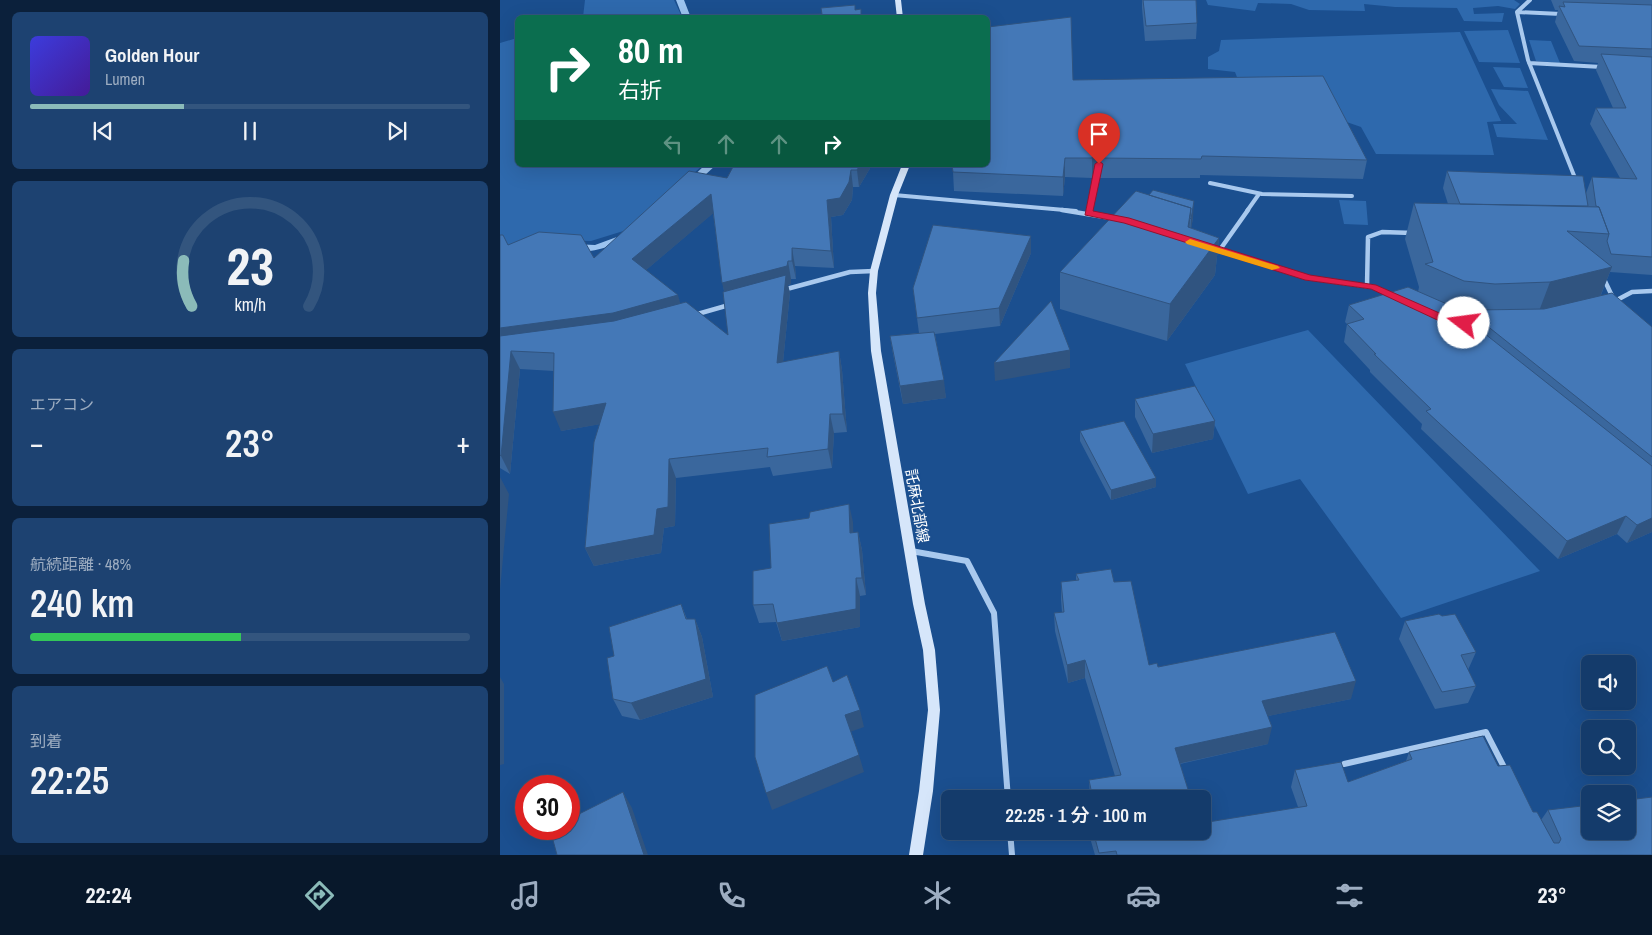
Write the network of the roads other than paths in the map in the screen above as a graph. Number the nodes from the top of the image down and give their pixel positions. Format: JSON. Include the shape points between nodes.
{"nodes":[{"id":1,"x":898,"y":0,"type":"edge"},
{"id":2,"x":1530,"y":0,"type":"edge"},
{"id":3,"x":1517,"y":12,"type":"junction"},
{"id":4,"x":1565,"y":14,"type":"edge"},
{"id":5,"x":900,"y":15,"type":"edge"},
{"id":6,"x":1529,"y":63,"type":"junction"},
{"id":7,"x":1605,"y":67,"type":"edge"},
{"id":8,"x":1099,"y":164,"type":"edge"},
{"id":9,"x":905,"y":167,"type":"edge"},
{"id":10,"x":1210,"y":183,"type":"dead end"},
{"id":11,"x":1580,"y":189,"type":"edge"},
{"id":12,"x":1258,"y":194,"type":"junction"},
{"id":13,"x":894,"y":195,"type":"junction"},
{"id":14,"x":1352,"y":196,"type":"dead end"},
{"id":15,"x":1088,"y":213,"type":"junction"},
{"id":16,"x":1126,"y":220,"type":"edge"},
{"id":17,"x":1421,"y":234,"type":"edge"},
{"id":18,"x":1210,"y":248,"type":"edge"},
{"id":19,"x":1219,"y":251,"type":"junction"},
{"id":20,"x":874,"y":271,"type":"junction"},
{"id":21,"x":1602,"y":274,"type":"dead end"},
{"id":22,"x":1366,"y":286,"type":"junction"},
{"id":23,"x":781,"y":290,"type":"edge"},
{"id":24,"x":1652,"y":291,"type":"edge"},
{"id":25,"x":1401,"y":298,"type":"edge"},
{"id":26,"x":1615,"y":301,"type":"junction"},
{"id":27,"x":735,"y":304,"type":"edge"},
{"id":28,"x":1608,"y":304,"type":"edge"},
{"id":29,"x":1621,"y":308,"type":"edge"},
{"id":30,"x":690,"y":317,"type":"edge"},
{"id":31,"x":910,"y":550,"type":"junction"},
{"id":32,"x":1344,"y":764,"type":"edge"},
{"id":33,"x":1508,"y":776,"type":"edge"},
{"id":34,"x":1007,"y":790,"type":"edge"},
{"id":35,"x":1011,"y":840,"type":"edge"},
{"id":36,"x":916,"y":855,"type":"edge"},
{"id":37,"x":1012,"y":855,"type":"edge"}],
"edges":[{"from":1,"to":5,"type":"main road"},
{"from":2,"to":3,"type":"street"},
{"from":3,"to":4,"type":"street"},
{"from":3,"to":6,"type":"street"},
{"from":6,"to":7,"type":"street"},
{"from":6,"to":11,"type":"street"},
{"from":8,"to":15,"type":"street"},
{"from":9,"to":13,"type":"main road","name":"託麻北部線"},
{"from":10,"to":12,"type":"street"},
{"from":12,"to":14,"type":"street"},
{"from":12,"to":19,"type":"street"},
{"from":13,"to":15,"type":"street"},
{"from":13,"to":20,"type":"main road","name":"託麻北部線"},
{"from":15,"to":16,"type":"street"},
{"from":17,"to":22,"type":"street","via":[[1382,232],[1368,237]]},
{"from":18,"to":19,"type":"street"},
{"from":19,"to":22,"type":"street","via":[[1309,278]]},
{"from":20,"to":23,"type":"street","via":[[850,272]]},
{"from":20,"to":31,"type":"main road","name":"託麻北部線","via":[[872,293],[876,351]]},
{"from":21,"to":26,"type":"street"},
{"from":22,"to":25,"type":"street"},
{"from":24,"to":26,"type":"street","via":[[1632,292]]},
{"from":26,"to":28,"type":"street"},
{"from":26,"to":29,"type":"street"},
{"from":27,"to":30,"type":"street"},
{"from":31,"to":34,"type":"street","via":[[967,561],[994,613]]},
{"from":31,"to":36,"type":"main road","name":"託麻北部線","via":[[929,650],[934,710]]},
{"from":32,"to":33,"type":"street","via":[[1486,732]]},
{"from":35,"to":37,"type":"street"}]}
